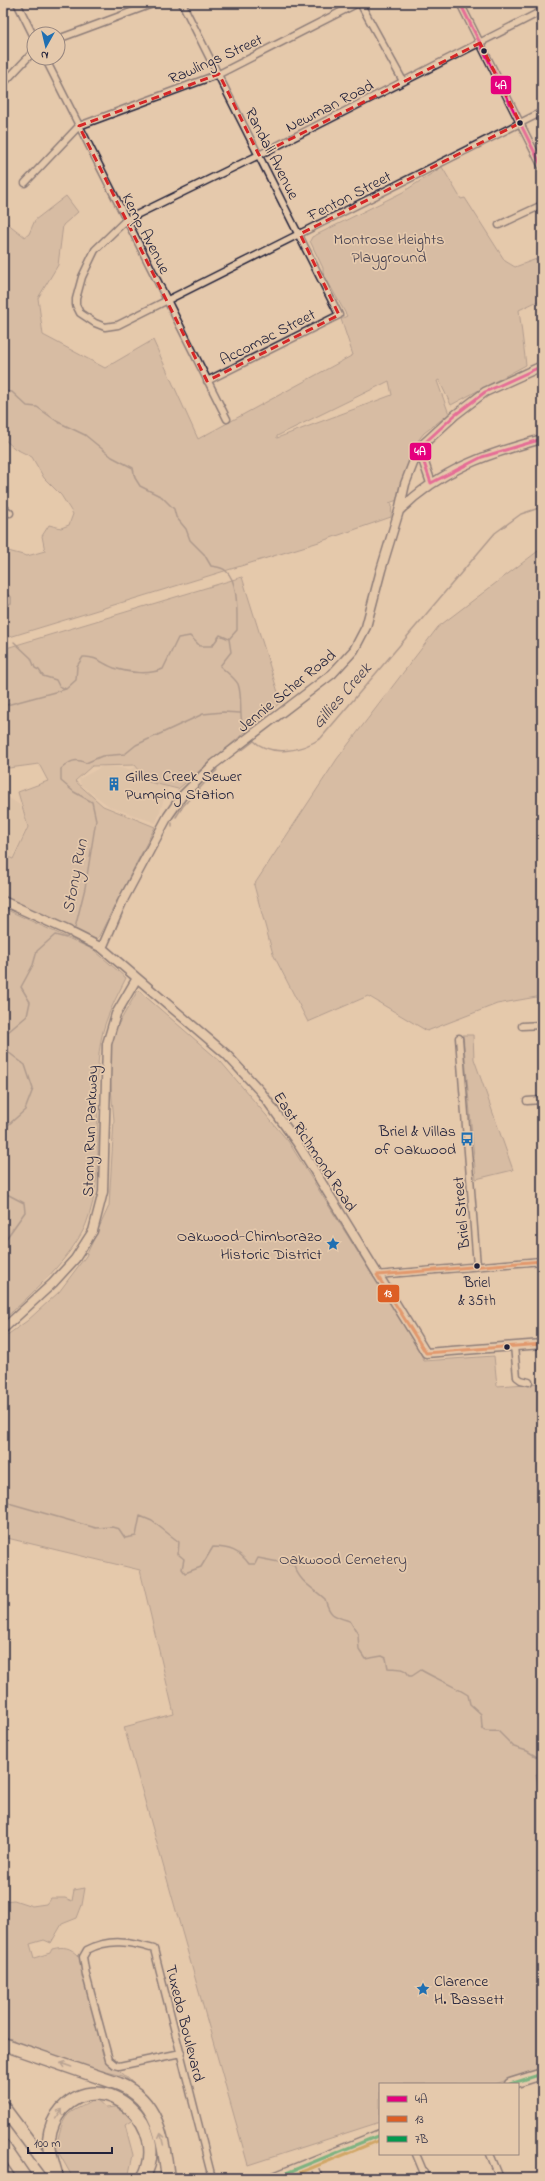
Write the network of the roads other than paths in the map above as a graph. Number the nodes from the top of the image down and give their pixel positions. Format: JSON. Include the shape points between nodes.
{"nodes":[{"id":1,"x":17,"y":3,"type":"edge"},
{"id":2,"x":155,"y":3,"type":"edge"},
{"id":3,"x":182,"y":3,"type":"edge"},
{"id":4,"x":359,"y":3,"type":"edge"},
{"id":5,"x":460,"y":3,"type":"edge"},
{"id":6,"x":542,"y":10,"type":"edge"},
{"id":7,"x":29,"y":26,"type":"edge"},
{"id":8,"x":66,"y":36,"type":"edge"},
{"id":9,"x":480,"y":43,"type":"junction"},
{"id":10,"x":26,"y":60,"type":"edge"},
{"id":11,"x":49,"y":66,"type":"edge"},
{"id":12,"x":219,"y":74,"type":"junction"},
{"id":13,"x":403,"y":81,"type":"junction"},
{"id":14,"x":3,"y":84,"type":"edge"},
{"id":15,"x":542,"y":112,"type":"edge"},
{"id":16,"x":520,"y":123,"type":"junction"},
{"id":17,"x":79,"y":126,"type":"junction"},
{"id":18,"x":259,"y":155,"type":"junction"},
{"id":19,"x":542,"y":167,"type":"edge"},
{"id":20,"x":25,"y":183,"type":"dead end"},
{"id":21,"x":542,"y":205,"type":"edge"},
{"id":22,"x":126,"y":220,"type":"junction"},
{"id":23,"x":499,"y":225,"type":"dead end"},
{"id":24,"x":300,"y":234,"type":"junction"},
{"id":25,"x":167,"y":300,"type":"junction"},
{"id":26,"x":76,"y":302,"type":"joint"},
{"id":27,"x":339,"y":315,"type":"joint"},
{"id":28,"x":542,"y":366,"type":"edge"},
{"id":29,"x":207,"y":381,"type":"junction"},
{"id":30,"x":227,"y":420,"type":"dead end"},
{"id":31,"x":542,"y":439,"type":"edge"},
{"id":32,"x":419,"y":448,"type":"junction"},
{"id":33,"x":431,"y":483,"type":"junction"},
{"id":34,"x":3,"y":507,"type":"edge"},
{"id":35,"x":400,"y":511,"type":"junction"},
{"id":36,"x":10,"y":513,"type":"dead end"},
{"id":37,"x":3,"y":901,"type":"edge"},
{"id":38,"x":102,"y":948,"type":"junction"},
{"id":39,"x":137,"y":978,"type":"junction"},
{"id":40,"x":542,"y":1025,"type":"edge"},
{"id":41,"x":522,"y":1026,"type":"dead end"},
{"id":42,"x":459,"y":1038,"type":"dead end"},
{"id":43,"x":542,"y":1100,"type":"edge"},
{"id":44,"x":527,"y":1102,"type":"dead end"},
{"id":45,"x":542,"y":1261,"type":"edge"},
{"id":46,"x":477,"y":1266,"type":"junction"},
{"id":47,"x":377,"y":1275,"type":"junction"},
{"id":48,"x":3,"y":1329,"type":"edge"},
{"id":49,"x":542,"y":1344,"type":"edge"},
{"id":50,"x":514,"y":1346,"type":"junction"},
{"id":51,"x":529,"y":1382,"type":"dead end"},
{"id":52,"x":3,"y":2044,"type":"edge"},
{"id":53,"x":181,"y":2053,"type":"junction"},
{"id":54,"x":542,"y":2074,"type":"edge"},
{"id":55,"x":513,"y":2083,"type":"edge"},
{"id":56,"x":3,"y":2107,"type":"edge"},
{"id":57,"x":379,"y":2135,"type":"edge"},
{"id":58,"x":3,"y":2146,"type":"edge"},
{"id":59,"x":416,"y":2155,"type":"edge"},
{"id":60,"x":490,"y":2155,"type":"edge"},
{"id":61,"x":312,"y":2162,"type":"junction"},
{"id":62,"x":25,"y":2178,"type":"edge"},
{"id":63,"x":56,"y":2178,"type":"edge"},
{"id":64,"x":143,"y":2178,"type":"edge"},
{"id":65,"x":168,"y":2178,"type":"edge"},
{"id":66,"x":212,"y":2178,"type":"edge"},
{"id":67,"x":274,"y":2178,"type":"edge"},
{"id":68,"x":320,"y":2178,"type":"edge"},
{"id":69,"x":426,"y":2178,"type":"edge"},
{"id":70,"x":500,"y":2178,"type":"edge"}],
"edges":[{"from":1,"to":7,"type":"street"},
{"from":2,"to":8,"type":"street"},
{"from":3,"to":12,"type":"street","name":"Randall Avenue"},
{"from":4,"to":12,"type":"street","name":"Rawlings Street"},
{"from":4,"to":13,"type":"street"},
{"from":5,"to":9,"type":"street"},
{"from":6,"to":9,"type":"street","name":"Newman Road"},
{"from":9,"to":13,"type":"street","name":"Newman Road"},
{"from":9,"to":16,"type":"street"},
{"from":10,"to":14,"type":"street"},
{"from":11,"to":17,"type":"street","name":"Kemp Avenue"},
{"from":12,"to":17,"type":"street","name":"Rawlings Street"},
{"from":12,"to":18,"type":"street","name":"Randall Avenue"},
{"from":13,"to":18,"type":"street","name":"Newman Road"},
{"from":15,"to":16,"type":"street","name":"Fenton Street"},
{"from":16,"to":19,"type":"street"},
{"from":16,"to":24,"type":"street","name":"Fenton Street"},
{"from":17,"to":20,"type":"street"},
{"from":17,"to":22,"type":"street","name":"Kemp Avenue"},
{"from":18,"to":22,"type":"street","name":"Newman Road"},
{"from":18,"to":24,"type":"street","name":"Randall Avenue"},
{"from":21,"to":23,"type":"street"},
{"from":22,"to":25,"type":"street","name":"Kemp Avenue"},
{"from":22,"to":26,"type":"street","name":"Newman Road","via":[[95,250],[82,277]]},
{"from":24,"to":25,"type":"street","name":"Fenton Street"},
{"from":24,"to":27,"type":"street","name":"Randall Avenue"},
{"from":25,"to":26,"type":"street","name":"Fenton Street","via":[[112,327],[102,326],[85,317]]},
{"from":25,"to":29,"type":"street","name":"Kemp Avenue"},
{"from":27,"to":29,"type":"street","name":"Accomac Street"},
{"from":28,"to":32,"type":"street","name":"Jennie Scher Road","via":[[485,392]]},
{"from":29,"to":30,"type":"street","name":"Kemp Avenue"},
{"from":31,"to":33,"type":"street","via":[[482,457]]},
{"from":32,"to":33,"type":"street"},
{"from":32,"to":35,"type":"street","name":"Jennie Scher Road","via":[[405,484]]},
{"from":33,"to":35,"type":"street"},
{"from":34,"to":36,"type":"street"},
{"from":35,"to":38,"type":"street","name":"Jennie Scher Road","via":[[369,618],[354,650],[332,674],[201,775],[175,805],[122,902]]},
{"from":37,"to":38,"type":"street","name":"East Richmond Road"},
{"from":38,"to":39,"type":"street","name":"East Richmond Road"},
{"from":39,"to":47,"type":"street","name":"East Richmond Road","via":[[226,1054],[261,1092],[298,1144]]},
{"from":39,"to":48,"type":"street","name":"Stony Run Parkway","via":[[116,1014],[108,1044],[103,1192],[93,1231],[75,1259]]},
{"from":40,"to":41,"type":"street"},
{"from":42,"to":46,"type":"street","name":"Briel Street"},
{"from":43,"to":44,"type":"street"},
{"from":45,"to":46,"type":"street"},
{"from":46,"to":47,"type":"street"},
{"from":47,"to":50,"type":"street","name":"East Richmond Road","via":[[426,1353]]},
{"from":49,"to":50,"type":"street"},
{"from":50,"to":51,"type":"street","via":[[517,1377]]},
{"from":65,"to":52,"type":"highway","one_way":true,"via":[[163,2140],[156,2119],[132,2090]]},
{"from":53,"to":53,"type":"street","name":"Tuxedo Boulevard","via":[[154,1949],[129,1942],[113,1941],[92,1947],[85,1952],[83,1956],[86,1975],[109,2060],[118,2066]]},
{"from":53,"to":66,"type":"street","name":"Tuxedo Boulevard"},
{"from":54,"to":55,"type":"main road"},
{"from":56,"to":63,"type":"highway"},
{"from":57,"to":61,"type":"main road"},
{"from":58,"to":62,"type":"highway"},
{"from":59,"to":69,"type":"street"},
{"from":60,"to":70,"type":"street"},
{"from":61,"to":67,"type":"main road"},
{"from":61,"to":68,"type":"street"},
{"from":63,"to":64,"type":"highway","one_way":true,"via":[[49,2145],[53,2124],[60,2112],[71,2102],[83,2096],[98,2094],[112,2096],[124,2102],[143,2125],[150,2151],[149,2163]]}]}
